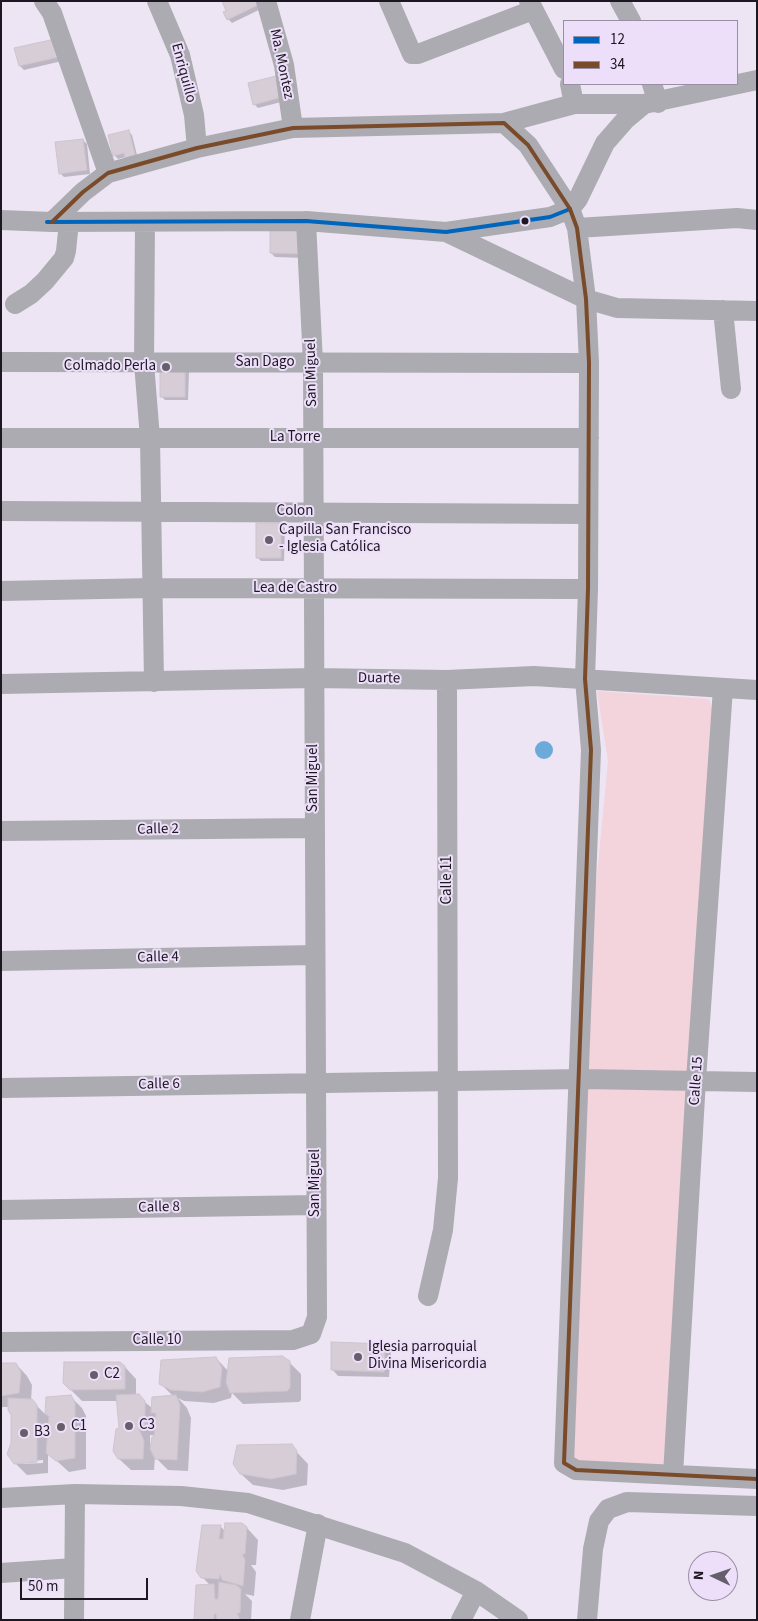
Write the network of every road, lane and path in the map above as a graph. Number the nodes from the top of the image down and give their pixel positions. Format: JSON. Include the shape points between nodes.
{"nodes":[{"id":1,"x":44,"y":1,"type":"edge"},
{"id":2,"x":157,"y":1,"type":"edge"},
{"id":3,"x":266,"y":1,"type":"edge"},
{"id":4,"x":390,"y":1,"type":"edge"},
{"id":5,"x":620,"y":1,"type":"edge"},
{"id":6,"x":532,"y":5,"type":"edge"},
{"id":7,"x":630,"y":20,"type":"edge"},
{"id":8,"x":563,"y":67,"type":"edge"},
{"id":9,"x":757,"y":80,"type":"edge"},
{"id":10,"x":738,"y":84,"type":"edge"},
{"id":11,"x":570,"y":85,"type":"edge"},
{"id":12,"x":652,"y":85,"type":"edge"},
{"id":13,"x":735,"y":85,"type":"edge"},
{"id":14,"x":574,"y":104,"type":"junction"},
{"id":15,"x":651,"y":104,"type":"junction"},
{"id":16,"x":504,"y":124,"type":"junction"},
{"id":17,"x":293,"y":128,"type":"junction"},
{"id":18,"x":197,"y":148,"type":"junction"},
{"id":19,"x":108,"y":173,"type":"junction"},
{"id":20,"x":570,"y":209,"type":"junction"},
{"id":21,"x":1,"y":220,"type":"edge"},
{"id":22,"x":757,"y":220,"type":"edge"},
{"id":23,"x":306,"y":221,"type":"junction"},
{"id":24,"x":60,"y":222,"type":"junction"},
{"id":25,"x":145,"y":222,"type":"junction"},
{"id":26,"x":577,"y":228,"type":"junction"},
{"id":27,"x":446,"y":232,"type":"junction"},
{"id":28,"x":586,"y":299,"type":"junction"},
{"id":29,"x":15,"y":304,"type":"dead end"},
{"id":30,"x":723,"y":310,"type":"junction"},
{"id":31,"x":757,"y":311,"type":"edge"},
{"id":32,"x":1,"y":362,"type":"edge"},
{"id":33,"x":144,"y":363,"type":"junction"},
{"id":34,"x":313,"y":363,"type":"junction"},
{"id":35,"x":589,"y":363,"type":"junction"},
{"id":36,"x":730,"y":389,"type":"dead end"},
{"id":37,"x":1,"y":438,"type":"edge"},
{"id":38,"x":150,"y":438,"type":"junction"},
{"id":39,"x":312,"y":438,"type":"junction"},
{"id":40,"x":588,"y":438,"type":"junction"},
{"id":41,"x":1,"y":511,"type":"edge"},
{"id":42,"x":151,"y":511,"type":"junction"},
{"id":43,"x":313,"y":512,"type":"junction"},
{"id":44,"x":588,"y":514,"type":"junction"},
{"id":45,"x":153,"y":588,"type":"junction"},
{"id":46,"x":313,"y":589,"type":"junction"},
{"id":47,"x":588,"y":589,"type":"junction"},
{"id":48,"x":1,"y":591,"type":"edge"},
{"id":49,"x":314,"y":678,"type":"junction"},
{"id":50,"x":585,"y":679,"type":"junction"},
{"id":51,"x":447,"y":680,"type":"junction"},
{"id":52,"x":154,"y":682,"type":"junction"},
{"id":53,"x":1,"y":684,"type":"edge"},
{"id":54,"x":723,"y":688,"type":"junction"},
{"id":55,"x":757,"y":690,"type":"edge"},
{"id":56,"x":314,"y":828,"type":"junction"},
{"id":57,"x":1,"y":831,"type":"edge"},
{"id":58,"x":314,"y":955,"type":"junction"},
{"id":59,"x":1,"y":961,"type":"edge"},
{"id":60,"x":578,"y":1079,"type":"junction"},
{"id":61,"x":449,"y":1080,"type":"junction"},
{"id":62,"x":696,"y":1080,"type":"junction"},
{"id":63,"x":316,"y":1082,"type":"junction"},
{"id":64,"x":757,"y":1082,"type":"edge"},
{"id":65,"x":1,"y":1088,"type":"edge"},
{"id":66,"x":316,"y":1205,"type":"junction"},
{"id":67,"x":1,"y":1210,"type":"edge"},
{"id":68,"x":428,"y":1296,"type":"dead end"},
{"id":69,"x":311,"y":1334,"type":"joint"},
{"id":70,"x":1,"y":1342,"type":"edge"},
{"id":71,"x":673,"y":1475,"type":"junction"},
{"id":72,"x":757,"y":1479,"type":"edge"},
{"id":73,"x":75,"y":1494,"type":"junction"},
{"id":74,"x":1,"y":1498,"type":"edge"},
{"id":75,"x":757,"y":1506,"type":"edge"},
{"id":76,"x":318,"y":1524,"type":"junction"},
{"id":77,"x":74,"y":1568,"type":"junction"},
{"id":78,"x":1,"y":1573,"type":"edge"},
{"id":79,"x":476,"y":1591,"type":"junction"},
{"id":80,"x":74,"y":1620,"type":"edge"},
{"id":81,"x":300,"y":1620,"type":"edge"},
{"id":82,"x":461,"y":1620,"type":"edge"},
{"id":83,"x":518,"y":1620,"type":"edge"},
{"id":84,"x":587,"y":1620,"type":"edge"}],
"edges":[{"from":1,"to":19,"type":"street","via":[[52,13]]},
{"from":2,"to":18,"type":"street","name":"Enriquillo","via":[[180,55],[194,114]]},
{"from":3,"to":17,"type":"street","name":"Ma. Montez","via":[[284,65]]},
{"from":4,"to":6,"type":"street","via":[[412,54]]},
{"from":5,"to":7,"type":"street"},
{"from":6,"to":8,"type":"street"},
{"from":9,"to":10,"type":"street"},
{"from":11,"to":14,"type":"street"},
{"from":12,"to":15,"type":"street"},
{"from":13,"to":15,"type":"street"},
{"from":14,"to":15,"type":"street"},
{"from":14,"to":16,"type":"street"},
{"from":15,"to":20,"type":"street","via":[[626,119],[604,143],[578,199]]},
{"from":16,"to":17,"type":"street"},
{"from":16,"to":20,"type":"street","via":[[528,146]]},
{"from":17,"to":18,"type":"street"},
{"from":18,"to":19,"type":"street"},
{"from":19,"to":24,"type":"street","via":[[83,192]]},
{"from":20,"to":26,"type":"street"},
{"from":20,"to":27,"type":"street","via":[[550,217]]},
{"from":21,"to":24,"type":"street"},
{"from":22,"to":26,"type":"street","via":[[737,218]]},
{"from":23,"to":25,"type":"street"},
{"from":23,"to":27,"type":"street"},
{"from":23,"to":34,"type":"street","name":"San Miguel"},
{"from":24,"to":25,"type":"street"},
{"from":24,"to":29,"type":"street","via":[[66,250],[64,258],[32,294]]},
{"from":25,"to":33,"type":"street"},
{"from":26,"to":28,"type":"street"},
{"from":27,"to":28,"type":"street"},
{"from":28,"to":30,"type":"street","via":[[617,308]]},
{"from":28,"to":35,"type":"street"},
{"from":30,"to":31,"type":"street"},
{"from":30,"to":36,"type":"street"},
{"from":32,"to":33,"type":"street","name":"San Dago"},
{"from":33,"to":34,"type":"street","name":"San Dago"},
{"from":33,"to":38,"type":"street"},
{"from":34,"to":35,"type":"street","name":"San Dago"},
{"from":34,"to":39,"type":"street","name":"San Miguel"},
{"from":35,"to":40,"type":"street"},
{"from":37,"to":38,"type":"street","name":"La Torre"},
{"from":38,"to":39,"type":"street","name":"La Torre"},
{"from":38,"to":42,"type":"street"},
{"from":39,"to":40,"type":"street","name":"La Torre"},
{"from":39,"to":43,"type":"street","name":"San Miguel"},
{"from":40,"to":44,"type":"street"},
{"from":41,"to":42,"type":"street","name":"Colon"},
{"from":42,"to":43,"type":"street","name":"Colon"},
{"from":42,"to":45,"type":"street"},
{"from":43,"to":44,"type":"street","name":"Colon"},
{"from":43,"to":46,"type":"street","name":"San Miguel"},
{"from":44,"to":47,"type":"street"},
{"from":45,"to":46,"type":"street","name":"Lea de Castro"},
{"from":45,"to":48,"type":"street","name":"Lea de Castro"},
{"from":45,"to":52,"type":"street"},
{"from":46,"to":47,"type":"street","name":"Lea de Castro"},
{"from":46,"to":49,"type":"street","name":"San Miguel"},
{"from":47,"to":50,"type":"street"},
{"from":49,"to":51,"type":"street","name":"Duarte"},
{"from":49,"to":52,"type":"street","name":"Duarte"},
{"from":49,"to":56,"type":"street","name":"San Miguel"},
{"from":50,"to":51,"type":"street","name":"Duarte","via":[[534,676]]},
{"from":50,"to":54,"type":"street","name":"Duarte"},
{"from":50,"to":60,"type":"street","via":[[591,750]]},
{"from":51,"to":61,"type":"street","name":"Calle 11"},
{"from":52,"to":53,"type":"street","name":"Duarte"},
{"from":54,"to":55,"type":"street","name":"Duarte"},
{"from":54,"to":62,"type":"street","name":"Calle 15"},
{"from":56,"to":57,"type":"street","name":"Calle 2"},
{"from":56,"to":58,"type":"street","name":"San Miguel"},
{"from":58,"to":59,"type":"street","name":"Calle 4"},
{"from":58,"to":63,"type":"street","name":"San Miguel"},
{"from":60,"to":61,"type":"street","name":"Calle 6"},
{"from":60,"to":62,"type":"street","name":"Calle 6"},
{"from":60,"to":71,"type":"street","via":[[564,1463],[576,1470]]},
{"from":61,"to":63,"type":"street","name":"Calle 6"},
{"from":61,"to":68,"type":"street","name":"Calle 11","via":[[448,1178],[443,1230]]},
{"from":62,"to":64,"type":"street","name":"Calle 6"},
{"from":62,"to":71,"type":"street","name":"Calle 15"},
{"from":63,"to":65,"type":"street","name":"Calle 6"},
{"from":63,"to":66,"type":"street","name":"San Miguel"},
{"from":66,"to":67,"type":"street","name":"Calle 8"},
{"from":66,"to":69,"type":"street","name":"San Miguel","via":[[317,1317]]},
{"from":69,"to":70,"type":"street","name":"Calle 10","via":[[293,1340]]},
{"from":71,"to":72,"type":"street"},
{"from":73,"to":74,"type":"street"},
{"from":73,"to":76,"type":"street","via":[[181,1496],[248,1503]]},
{"from":73,"to":77,"type":"street"},
{"from":75,"to":84,"type":"street","via":[[627,1502],[608,1509],[599,1521],[593,1549]]},
{"from":76,"to":79,"type":"street","via":[[405,1553]]},
{"from":76,"to":81,"type":"street"},
{"from":77,"to":78,"type":"street"},
{"from":77,"to":80,"type":"street"},
{"from":79,"to":82,"type":"street"},
{"from":79,"to":83,"type":"street"}]}
